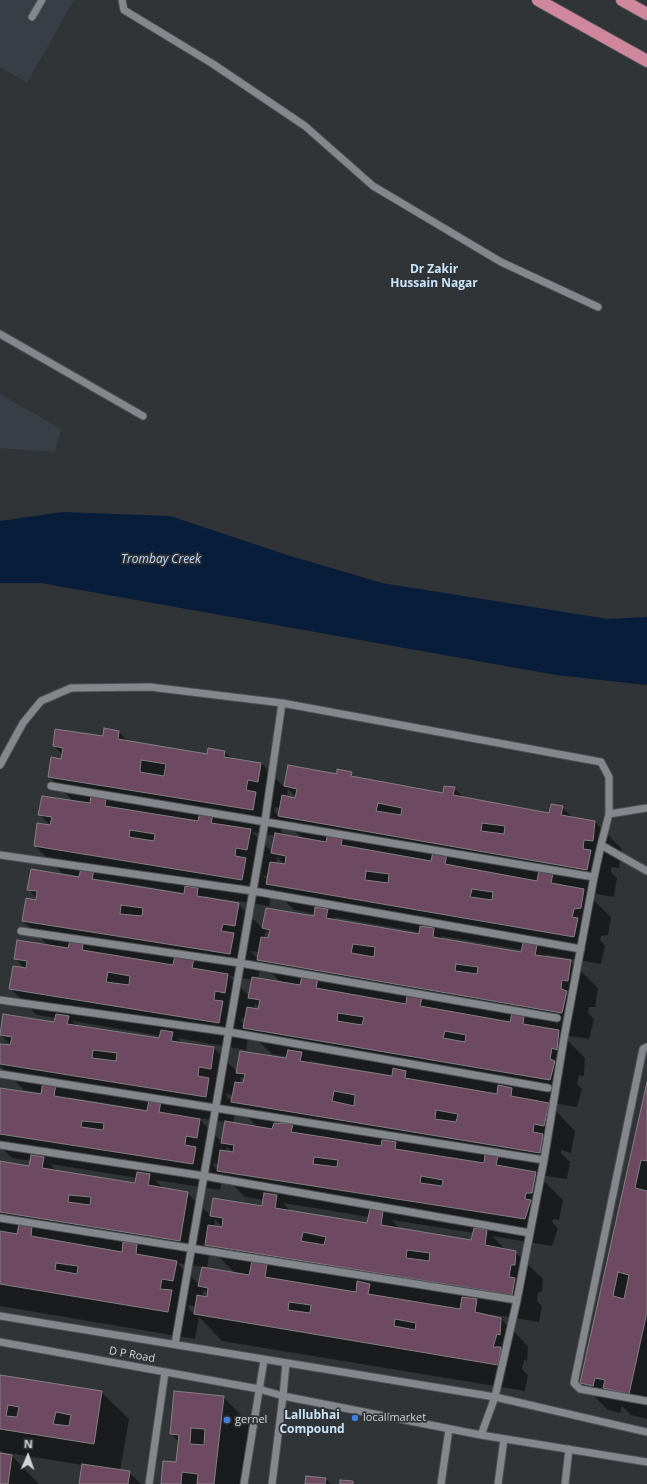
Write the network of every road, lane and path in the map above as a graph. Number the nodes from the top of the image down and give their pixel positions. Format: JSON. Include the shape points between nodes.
{"nodes":[{"id":1,"x":42,"y":0,"type":"edge"},
{"id":2,"x":122,"y":0,"type":"edge"},
{"id":3,"x":538,"y":0,"type":"edge"},
{"id":4,"x":622,"y":0,"type":"edge"},
{"id":5,"x":647,"y":14,"type":"edge"},
{"id":6,"x":32,"y":17,"type":"dead end"},
{"id":7,"x":647,"y":62,"type":"edge"},
{"id":8,"x":598,"y":307,"type":"dead end"},
{"id":9,"x":0,"y":334,"type":"edge"},
{"id":10,"x":143,"y":416,"type":"dead end"},
{"id":11,"x":282,"y":703,"type":"junction"},
{"id":12,"x":0,"y":764,"type":"edge"},
{"id":13,"x":51,"y":786,"type":"dead end"},
{"id":14,"x":647,"y":808,"type":"edge"},
{"id":15,"x":609,"y":814,"type":"junction"},
{"id":16,"x":265,"y":821,"type":"junction"},
{"id":17,"x":601,"y":845,"type":"junction"},
{"id":18,"x":0,"y":855,"type":"edge"},
{"id":19,"x":647,"y":871,"type":"edge"},
{"id":20,"x":594,"y":877,"type":"junction"},
{"id":21,"x":253,"y":891,"type":"junction"},
{"id":22,"x":21,"y":931,"type":"dead end"},
{"id":23,"x":581,"y":948,"type":"junction"},
{"id":24,"x":240,"y":963,"type":"junction"},
{"id":25,"x":0,"y":1000,"type":"edge"},
{"id":26,"x":557,"y":1018,"type":"dead end"},
{"id":27,"x":228,"y":1032,"type":"junction"},
{"id":28,"x":647,"y":1047,"type":"edge"},
{"id":29,"x":0,"y":1074,"type":"edge"},
{"id":30,"x":548,"y":1088,"type":"dead end"},
{"id":31,"x":215,"y":1108,"type":"junction"},
{"id":32,"x":0,"y":1145,"type":"edge"},
{"id":33,"x":544,"y":1160,"type":"junction"},
{"id":34,"x":204,"y":1176,"type":"junction"},
{"id":35,"x":0,"y":1218,"type":"edge"},
{"id":36,"x":530,"y":1233,"type":"junction"},
{"id":37,"x":191,"y":1249,"type":"junction"},
{"id":38,"x":517,"y":1300,"type":"junction"},
{"id":39,"x":0,"y":1316,"type":"edge"},
{"id":40,"x":0,"y":1342,"type":"edge"},
{"id":41,"x":175,"y":1344,"type":"junction"},
{"id":42,"x":264,"y":1360,"type":"junction"},
{"id":43,"x":286,"y":1363,"type":"junction"},
{"id":44,"x":164,"y":1372,"type":"junction"},
{"id":45,"x":259,"y":1389,"type":"junction"},
{"id":46,"x":284,"y":1396,"type":"junction"},
{"id":47,"x":495,"y":1397,"type":"junction"},
{"id":48,"x":647,"y":1401,"type":"edge"},
{"id":49,"x":449,"y":1429,"type":"junction"},
{"id":50,"x":647,"y":1432,"type":"edge"},
{"id":51,"x":480,"y":1435,"type":"junction"},
{"id":52,"x":504,"y":1439,"type":"junction"},
{"id":53,"x":569,"y":1450,"type":"junction"},
{"id":54,"x":647,"y":1462,"type":"edge"},
{"id":55,"x":148,"y":1484,"type":"edge"},
{"id":56,"x":244,"y":1484,"type":"edge"},
{"id":57,"x":272,"y":1484,"type":"edge"},
{"id":58,"x":442,"y":1484,"type":"edge"},
{"id":59,"x":498,"y":1484,"type":"edge"},
{"id":60,"x":565,"y":1484,"type":"edge"}],
"edges":[{"from":1,"to":6,"type":"street"},
{"from":2,"to":8,"type":"street","via":[[124,10],[213,64],[305,126],[373,186],[501,262]]},
{"from":3,"to":7,"type":"highway"},
{"from":4,"to":5,"type":"highway"},
{"from":9,"to":10,"type":"street"},
{"from":11,"to":12,"type":"street","via":[[150,687],[72,688],[41,701],[23,722]]},
{"from":11,"to":15,"type":"street","via":[[601,762],[609,777]]},
{"from":11,"to":16,"type":"street"},
{"from":13,"to":16,"type":"street"},
{"from":14,"to":15,"type":"street"},
{"from":15,"to":17,"type":"street"},
{"from":16,"to":20,"type":"street"},
{"from":16,"to":21,"type":"street"},
{"from":17,"to":19,"type":"street"},
{"from":17,"to":20,"type":"street"},
{"from":18,"to":21,"type":"street"},
{"from":20,"to":23,"type":"street"},
{"from":21,"to":23,"type":"street"},
{"from":21,"to":24,"type":"street"},
{"from":22,"to":24,"type":"street"},
{"from":23,"to":33,"type":"street"},
{"from":24,"to":26,"type":"street"},
{"from":24,"to":27,"type":"street"},
{"from":25,"to":27,"type":"street"},
{"from":27,"to":30,"type":"street"},
{"from":27,"to":31,"type":"street"},
{"from":28,"to":48,"type":"street","via":[[643,1049],[574,1383],[580,1389]]},
{"from":29,"to":31,"type":"street"},
{"from":31,"to":33,"type":"street"},
{"from":31,"to":34,"type":"street"},
{"from":32,"to":34,"type":"street"},
{"from":33,"to":36,"type":"street"},
{"from":34,"to":36,"type":"street"},
{"from":34,"to":37,"type":"street"},
{"from":35,"to":37,"type":"street"},
{"from":36,"to":38,"type":"street"},
{"from":37,"to":38,"type":"street"},
{"from":37,"to":41,"type":"street"},
{"from":38,"to":47,"type":"street"},
{"from":39,"to":41,"type":"street"},
{"from":40,"to":44,"type":"street","name":"D P Road"},
{"from":41,"to":42,"type":"street"},
{"from":42,"to":43,"type":"street"},
{"from":42,"to":45,"type":"street"},
{"from":43,"to":46,"type":"street"},
{"from":43,"to":47,"type":"street"},
{"from":44,"to":45,"type":"street","name":"D P Road"},
{"from":44,"to":55,"type":"street"},
{"from":45,"to":46,"type":"street","name":"D P Road"},
{"from":45,"to":56,"type":"street"},
{"from":46,"to":49,"type":"street","name":"D P Road"},
{"from":46,"to":57,"type":"street"},
{"from":47,"to":50,"type":"street"},
{"from":47,"to":51,"type":"street"},
{"from":49,"to":51,"type":"street","name":"D P Road"},
{"from":49,"to":58,"type":"street"},
{"from":51,"to":52,"type":"street","name":"D P Road"},
{"from":52,"to":53,"type":"street","name":"D P Road"},
{"from":52,"to":59,"type":"street"},
{"from":53,"to":54,"type":"street","name":"D P Road"},
{"from":53,"to":60,"type":"street"}]}
